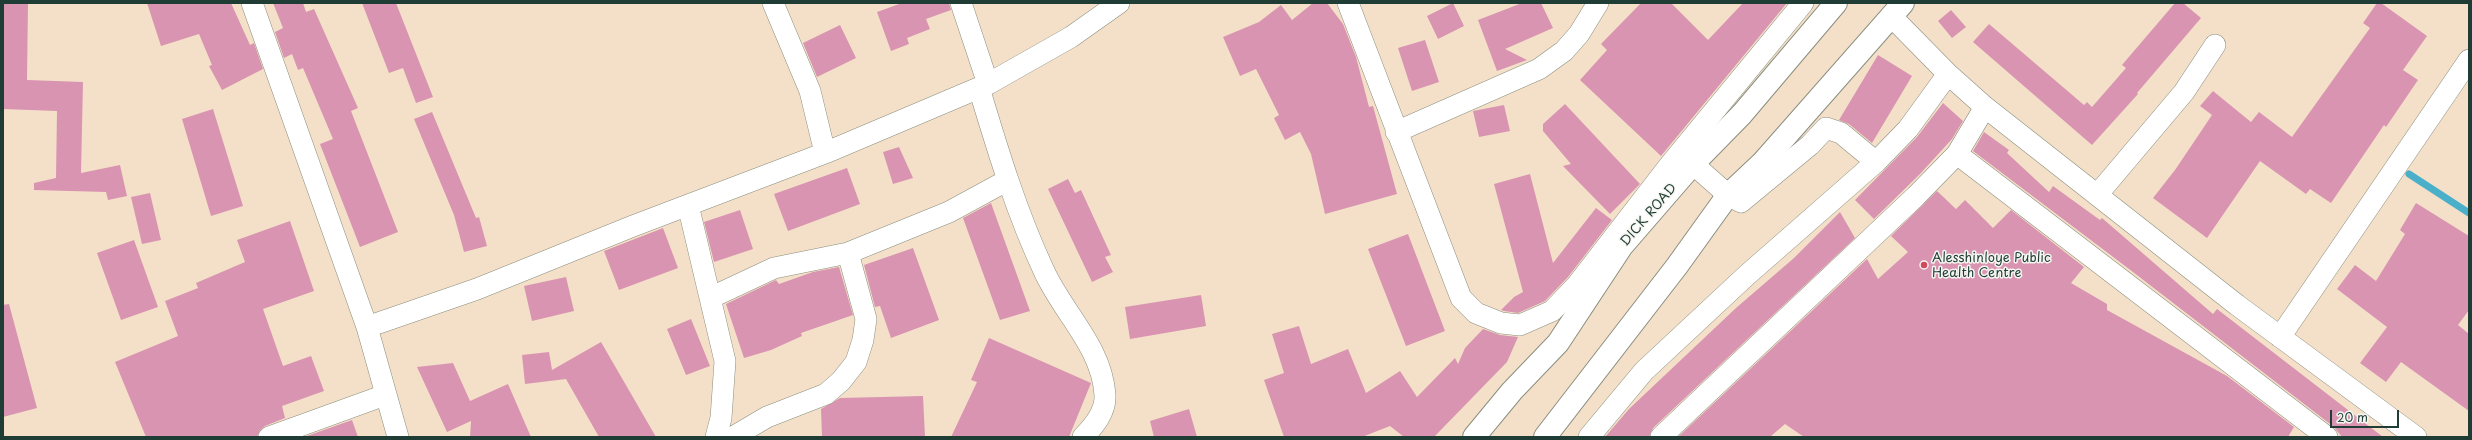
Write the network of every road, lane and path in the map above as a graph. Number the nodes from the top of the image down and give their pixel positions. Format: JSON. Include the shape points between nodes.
{"nodes":[{"id":1,"x":252,"y":3,"type":"edge"},
{"id":2,"x":773,"y":3,"type":"edge"},
{"id":3,"x":961,"y":3,"type":"edge"},
{"id":4,"x":1119,"y":3,"type":"edge"},
{"id":5,"x":1348,"y":3,"type":"edge"},
{"id":6,"x":1598,"y":3,"type":"edge"},
{"id":7,"x":1803,"y":3,"type":"edge"},
{"id":8,"x":1836,"y":3,"type":"edge"},
{"id":9,"x":1897,"y":10,"type":"edge"},
{"id":10,"x":2215,"y":45,"type":"dead end"},
{"id":11,"x":2469,"y":60,"type":"edge"},
{"id":12,"x":1948,"y":74,"type":"junction"},
{"id":13,"x":984,"y":86,"type":"junction"},
{"id":14,"x":1985,"y":108,"type":"junction"},
{"id":15,"x":1396,"y":132,"type":"junction"},
{"id":16,"x":825,"y":153,"type":"junction"},
{"id":17,"x":1957,"y":154,"type":"junction"},
{"id":18,"x":1876,"y":162,"type":"junction"},
{"id":19,"x":1693,"y":164,"type":"junction"},
{"id":20,"x":1006,"y":181,"type":"junction"},
{"id":21,"x":1728,"y":195,"type":"junction"},
{"id":22,"x":2097,"y":196,"type":"junction"},
{"id":23,"x":688,"y":205,"type":"junction"},
{"id":24,"x":848,"y":253,"type":"junction"},
{"id":25,"x":710,"y":298,"type":"junction"},
{"id":26,"x":367,"y":327,"type":"junction"},
{"id":27,"x":2280,"y":337,"type":"junction"},
{"id":28,"x":385,"y":395,"type":"junction"},
{"id":29,"x":269,"y":437,"type":"edge"},
{"id":30,"x":398,"y":437,"type":"edge"},
{"id":31,"x":716,"y":437,"type":"edge"},
{"id":32,"x":733,"y":437,"type":"edge"},
{"id":33,"x":1083,"y":437,"type":"edge"},
{"id":34,"x":1474,"y":437,"type":"edge"},
{"id":35,"x":1545,"y":437,"type":"edge"},
{"id":36,"x":1589,"y":437,"type":"edge"},
{"id":37,"x":1661,"y":437,"type":"edge"},
{"id":38,"x":2327,"y":437,"type":"edge"},
{"id":39,"x":2416,"y":437,"type":"edge"}],
"edges":[{"from":1,"to":26,"type":"street"},
{"from":2,"to":16,"type":"street","via":[[810,91]]},
{"from":3,"to":13,"type":"street"},
{"from":4,"to":13,"type":"street","via":[[1071,37]]},
{"from":5,"to":15,"type":"street"},
{"from":6,"to":15,"type":"street","via":[[1579,34],[1564,51],[1539,69]]},
{"from":7,"to":15,"type":"street","via":[[1669,166],[1577,285],[1552,311],[1520,325],[1501,323],[1476,313],[1461,298]]},
{"from":8,"to":19,"type":"main road","name":"DICK ROAD","via":[[1742,114]]},
{"from":9,"to":12,"type":"street"},
{"from":9,"to":21,"type":"main road","via":[[1764,162]]},
{"from":10,"to":22,"type":"street","via":[[2184,92]]},
{"from":11,"to":27,"type":"street"},
{"from":12,"to":14,"type":"street"},
{"from":12,"to":18,"type":"street","via":[[1908,129]]},
{"from":13,"to":16,"type":"street"},
{"from":13,"to":20,"type":"street"},
{"from":14,"to":17,"type":"street"},
{"from":14,"to":22,"type":"street"},
{"from":16,"to":23,"type":"street"},
{"from":17,"to":37,"type":"street","via":[[1916,196]]},
{"from":17,"to":38,"type":"street"},
{"from":18,"to":21,"type":"street","via":[[1841,133],[1826,128],[1810,145],[1741,202]]},
{"from":18,"to":36,"type":"street","via":[[1747,275],[1644,371]]},
{"from":19,"to":21,"type":"street"},
{"from":19,"to":34,"type":"main road","name":"DICK ROAD","via":[[1622,246],[1558,343],[1512,391]]},
{"from":20,"to":24,"type":"street","via":[[949,212]]},
{"from":20,"to":33,"type":"street","via":[[1045,273],[1092,349],[1101,375],[1105,396],[1103,407],[1095,425]]},
{"from":21,"to":35,"type":"main road","via":[[1677,266]]},
{"from":22,"to":27,"type":"street"},
{"from":23,"to":25,"type":"street"},
{"from":23,"to":26,"type":"street","via":[[477,289]]},
{"from":24,"to":25,"type":"street","via":[[774,268]]},
{"from":24,"to":32,"type":"street","via":[[866,319],[856,362],[841,381],[826,394],[767,416]]},
{"from":25,"to":31,"type":"street","via":[[726,361],[721,418]]},
{"from":26,"to":28,"type":"street"},
{"from":27,"to":39,"type":"street"},
{"from":28,"to":29,"type":"street"},
{"from":28,"to":30,"type":"street"}]}
